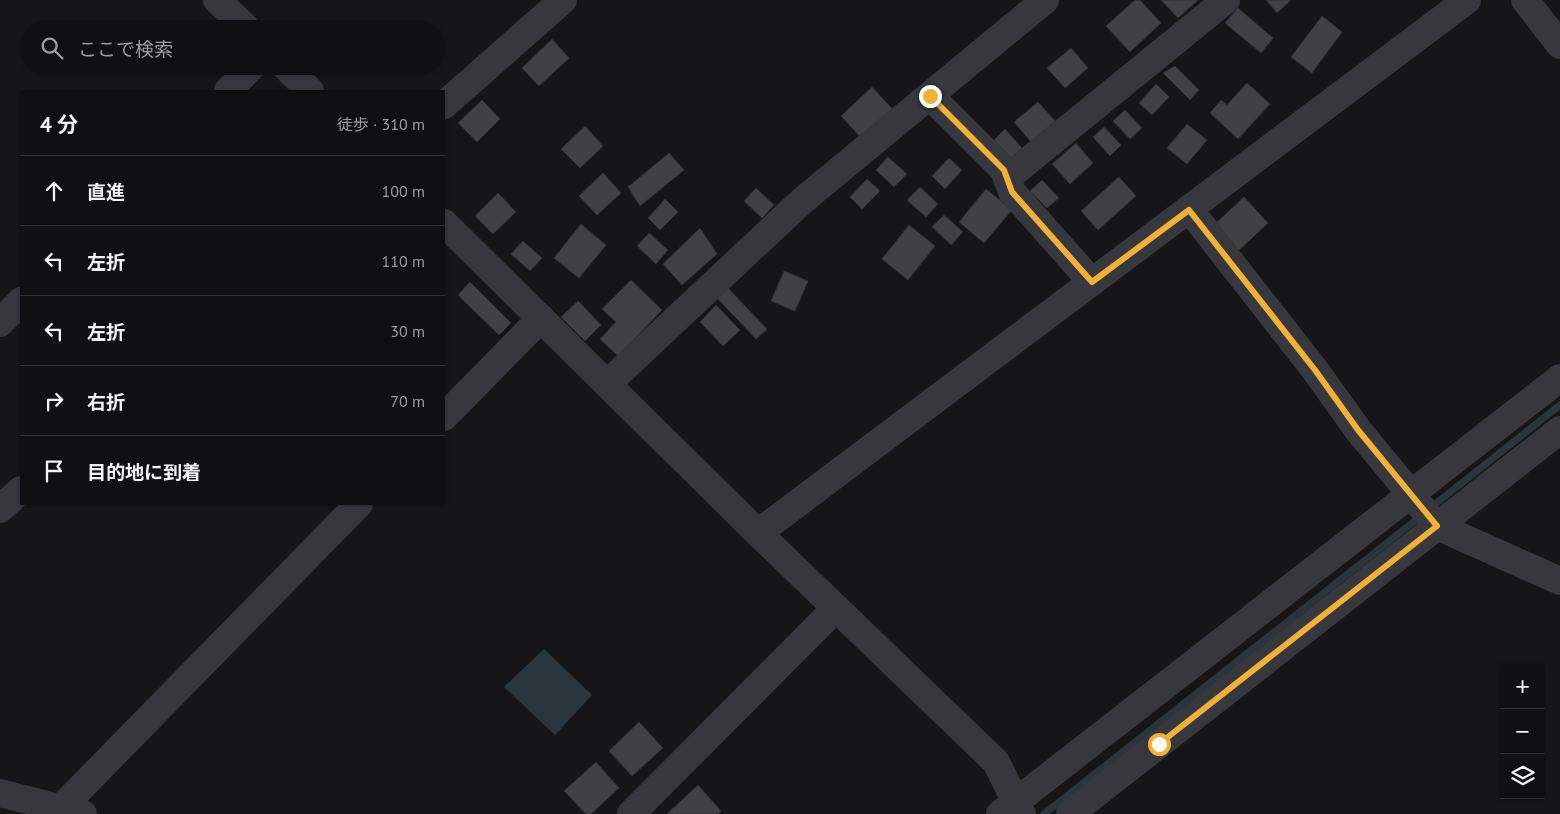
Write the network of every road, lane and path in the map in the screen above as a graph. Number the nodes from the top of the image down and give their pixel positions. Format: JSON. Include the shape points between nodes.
{"nodes":[{"id":1,"x":217,"y":0,"type":"edge"},
{"id":2,"x":563,"y":0,"type":"edge"},
{"id":3,"x":1045,"y":0,"type":"edge"},
{"id":4,"x":1226,"y":0,"type":"edge"},
{"id":5,"x":1468,"y":0,"type":"edge"},
{"id":6,"x":1525,"y":0,"type":"edge"},
{"id":7,"x":238,"y":20,"type":"edge"},
{"id":8,"x":1560,"y":45,"type":"edge"},
{"id":9,"x":243,"y":75,"type":"edge"},
{"id":10,"x":294,"y":75,"type":"edge"},
{"id":11,"x":229,"y":90,"type":"edge"},
{"id":12,"x":309,"y":90,"type":"edge"},
{"id":13,"x":930,"y":96,"type":"junction"},
{"id":14,"x":445,"y":104,"type":"edge"},
{"id":15,"x":1007,"y":178,"type":"junction"},
{"id":16,"x":1189,"y":210,"type":"junction"},
{"id":17,"x":445,"y":224,"type":"edge"},
{"id":18,"x":1092,"y":282,"type":"junction"},
{"id":19,"x":20,"y":303,"type":"edge"},
{"id":20,"x":541,"y":318,"type":"junction"},
{"id":21,"x":0,"y":323,"type":"edge"},
{"id":22,"x":1560,"y":378,"type":"edge"},
{"id":23,"x":608,"y":383,"type":"junction"},
{"id":24,"x":445,"y":416,"type":"edge"},
{"id":25,"x":1560,"y":430,"type":"edge"},
{"id":26,"x":20,"y":491,"type":"edge"},
{"id":27,"x":1412,"y":494,"type":"junction"},
{"id":28,"x":358,"y":505,"type":"edge"},
{"id":29,"x":0,"y":509,"type":"edge"},
{"id":30,"x":1437,"y":526,"type":"junction"},
{"id":31,"x":758,"y":533,"type":"junction"},
{"id":32,"x":1560,"y":581,"type":"edge"},
{"id":33,"x":836,"y":608,"type":"junction"},
{"id":34,"x":0,"y":793,"type":"edge"},
{"id":35,"x":1013,"y":810,"type":"edge"},
{"id":36,"x":72,"y":811,"type":"edge"},
{"id":37,"x":631,"y":814,"type":"edge"},
{"id":38,"x":1070,"y":814,"type":"edge"}],
"edges":[{"from":1,"to":7,"type":"street"},
{"from":2,"to":14,"type":"street"},
{"from":3,"to":13,"type":"street"},
{"from":4,"to":15,"type":"street"},
{"from":5,"to":16,"type":"street"},
{"from":6,"to":8,"type":"street"},
{"from":9,"to":11,"type":"street"},
{"from":10,"to":12,"type":"street"},
{"from":13,"to":15,"type":"street","via":[[1004,170]]},
{"from":13,"to":23,"type":"street","via":[[802,201]]},
{"from":15,"to":18,"type":"street","via":[[1012,192]]},
{"from":16,"to":18,"type":"street"},
{"from":16,"to":27,"type":"street","via":[[1358,430]]},
{"from":17,"to":20,"type":"street"},
{"from":18,"to":31,"type":"street"},
{"from":19,"to":21,"type":"street"},
{"from":20,"to":23,"type":"street"},
{"from":20,"to":24,"type":"street"},
{"from":22,"to":27,"type":"street"},
{"from":23,"to":31,"type":"street"},
{"from":25,"to":30,"type":"street"},
{"from":26,"to":29,"type":"street"},
{"from":27,"to":30,"type":"street"},
{"from":27,"to":35,"type":"street"},
{"from":28,"to":36,"type":"street"},
{"from":30,"to":32,"type":"street"},
{"from":30,"to":38,"type":"street"},
{"from":31,"to":33,"type":"street"},
{"from":33,"to":35,"type":"street","via":[[996,762]]},
{"from":33,"to":37,"type":"street"},
{"from":34,"to":36,"type":"street"}]}
